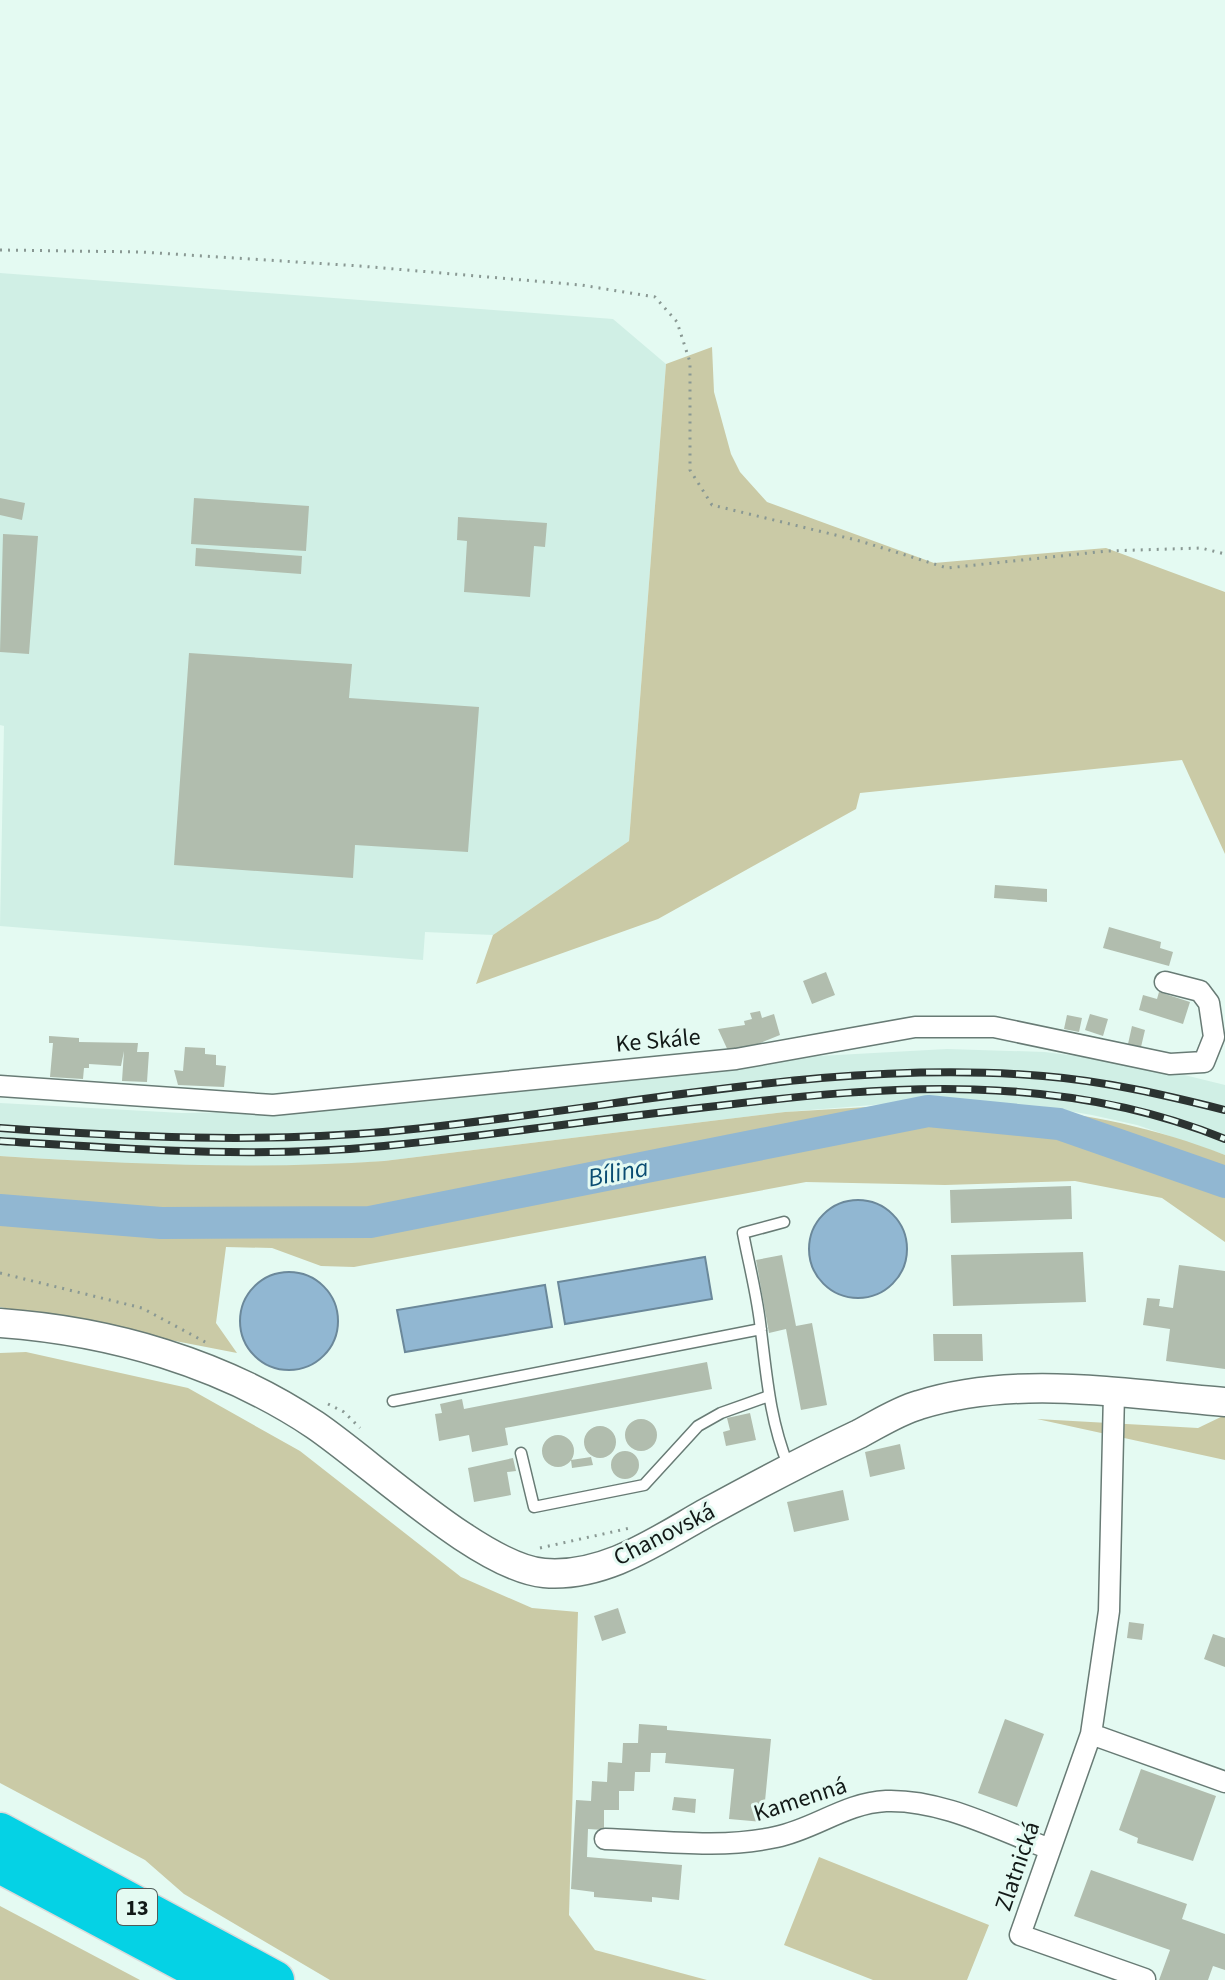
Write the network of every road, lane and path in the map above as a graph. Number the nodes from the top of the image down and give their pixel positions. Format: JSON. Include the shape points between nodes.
{"nodes":[{"id":1,"x":0,"y":250,"type":"edge"},
{"id":2,"x":1225,"y":554,"type":"edge"},
{"id":3,"x":1165,"y":982,"type":"dead end"},
{"id":4,"x":0,"y":1086,"type":"edge"},
{"id":5,"x":784,"y":1222,"type":"dead end"},
{"id":6,"x":0,"y":1273,"type":"edge"},
{"id":7,"x":0,"y":1323,"type":"edge"},
{"id":8,"x":761,"y":1329,"type":"junction"},
{"id":9,"x":215,"y":1349,"type":"dead end"},
{"id":10,"x":1114,"y":1393,"type":"junction"},
{"id":11,"x":766,"y":1397,"type":"junction"},
{"id":12,"x":320,"y":1401,"type":"dead end"},
{"id":13,"x":393,"y":1401,"type":"dead end"},
{"id":14,"x":1225,"y":1402,"type":"edge"},
{"id":15,"x":366,"y":1434,"type":"dead end"},
{"id":16,"x":521,"y":1453,"type":"dead end"},
{"id":17,"x":789,"y":1467,"type":"junction"},
{"id":18,"x":633,"y":1527,"type":"dead end"},
{"id":19,"x":526,"y":1551,"type":"dead end"},
{"id":20,"x":1091,"y":1734,"type":"junction"},
{"id":21,"x":1225,"y":1782,"type":"edge"},
{"id":22,"x":0,"y":1832,"type":"edge"},
{"id":23,"x":605,"y":1839,"type":"dead end"},
{"id":24,"x":1050,"y":1849,"type":"junction"},
{"id":25,"x":0,"y":1864,"type":"edge"},
{"id":26,"x":1145,"y":1979,"type":"edge"},
{"id":27,"x":217,"y":1980,"type":"edge"},
{"id":28,"x":275,"y":1980,"type":"edge"}],
"edges":[{"from":1,"to":2,"type":"path","via":[[141,252],[360,266],[581,285],[655,297],[677,322],[690,362],[690,470],[712,505],[947,568],[1107,551],[1201,548]]},
{"from":3,"to":4,"type":"street","name":"Ke Skále","via":[[1200,991],[1209,1003],[1214,1037],[1204,1062],[1170,1064],[994,1027],[915,1027],[736,1059],[273,1105]]},
{"from":5,"to":8,"type":"lane","via":[[743,1233]]},
{"from":6,"to":9,"type":"path","via":[[142,1308]]},
{"from":7,"to":17,"type":"street","name":"Chanovská","via":[[139,1347],[245,1384],[314,1425],[475,1545],[521,1569],[569,1573],[622,1560]]},
{"from":8,"to":11,"type":"lane"},
{"from":8,"to":13,"type":"lane"},
{"from":10,"to":14,"type":"street","name":"Chanovská"},
{"from":10,"to":17,"type":"street","name":"Chanovská","via":[[1016,1386],[918,1405]]},
{"from":10,"to":20,"type":"street","name":"Zlatnická","via":[[1109,1611]]},
{"from":11,"to":16,"type":"lane","via":[[698,1426],[644,1485],[534,1507]]},
{"from":11,"to":17,"type":"lane"},
{"from":12,"to":15,"type":"path","via":[[344,1412]]},
{"from":18,"to":19,"type":"path"},
{"from":20,"to":21,"type":"street"},
{"from":20,"to":24,"type":"street","name":"Zlatnická"},
{"from":22,"to":28,"type":"highway","number":"13"},
{"from":23,"to":24,"type":"street","name":"Kamenná","via":[[743,1843],[781,1836],[851,1807],[886,1801],[927,1804]]},
{"from":24,"to":26,"type":"street","name":"Zlatnická","via":[[1020,1935]]},
{"from":25,"to":27,"type":"highway","number":"13"}]}
